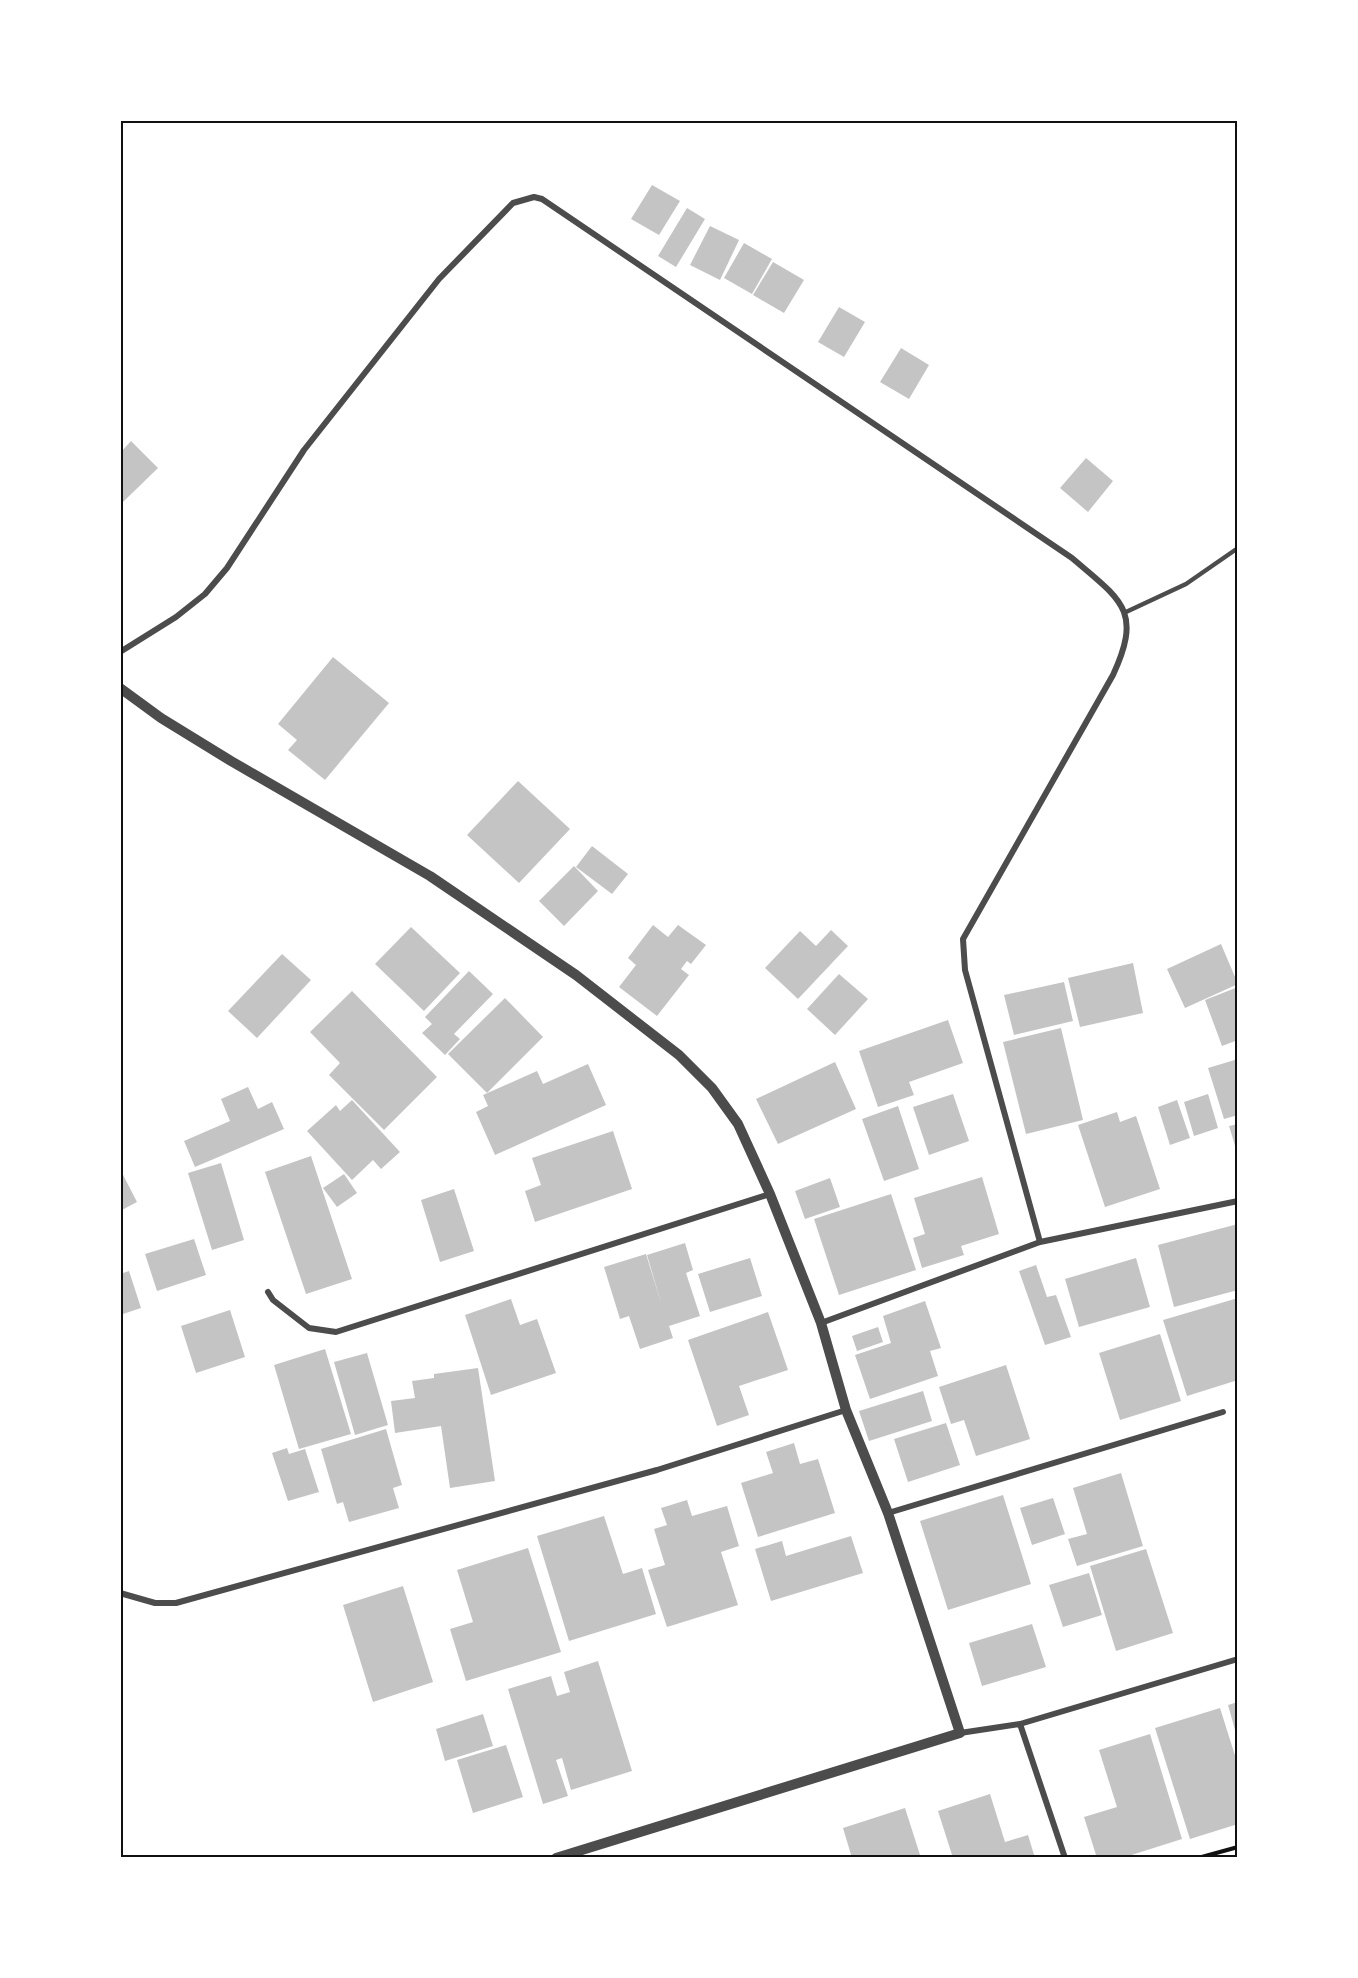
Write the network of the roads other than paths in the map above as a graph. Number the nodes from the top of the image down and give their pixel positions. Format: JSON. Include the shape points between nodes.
{"nodes":[{"id":1,"x":1238,"y":548,"type":"edge"},
{"id":2,"x":1126,"y":612,"type":"junction"},
{"id":3,"x":120,"y":652,"type":"edge"},
{"id":4,"x":120,"y":688,"type":"edge"},
{"id":5,"x":770,"y":1194,"type":"junction"},
{"id":6,"x":1238,"y":1201,"type":"edge"},
{"id":7,"x":1040,"y":1242,"type":"junction"},
{"id":8,"x":268,"y":1292,"type":"dead end"},
{"id":9,"x":821,"y":1323,"type":"junction"},
{"id":10,"x":846,"y":1410,"type":"junction"},
{"id":11,"x":1223,"y":1412,"type":"dead end"},
{"id":12,"x":888,"y":1513,"type":"junction"},
{"id":13,"x":120,"y":1593,"type":"edge"},
{"id":14,"x":1238,"y":1659,"type":"edge"},
{"id":15,"x":1020,"y":1724,"type":"junction"},
{"id":16,"x":960,"y":1733,"type":"junction"},
{"id":17,"x":556,"y":1858,"type":"edge"},
{"id":18,"x":1065,"y":1858,"type":"edge"}],
"edges":[{"from":1,"to":2,"type":"lane","via":[[1186,584]]},
{"from":2,"to":3,"type":"street","via":[[1110,590],[1072,558],[534,197],[504,210],[439,279],[304,450],[205,594]]},
{"from":2,"to":7,"type":"street","via":[[1126,646],[1113,675],[963,939],[965,970]]},
{"from":4,"to":5,"type":"street","via":[[161,718],[430,876],[576,975],[679,1055],[712,1088],[738,1124]]},
{"from":5,"to":8,"type":"street","via":[[336,1332],[309,1328]]},
{"from":5,"to":9,"type":"street"},
{"from":6,"to":7,"type":"street"},
{"from":7,"to":9,"type":"street"},
{"from":9,"to":10,"type":"street"},
{"from":10,"to":12,"type":"street"},
{"from":10,"to":13,"type":"street","via":[[657,1470],[176,1603],[155,1603]]},
{"from":11,"to":12,"type":"street"},
{"from":12,"to":16,"type":"street"},
{"from":14,"to":15,"type":"street"},
{"from":15,"to":16,"type":"street"},
{"from":15,"to":18,"type":"street"},
{"from":16,"to":17,"type":"street"}]}
